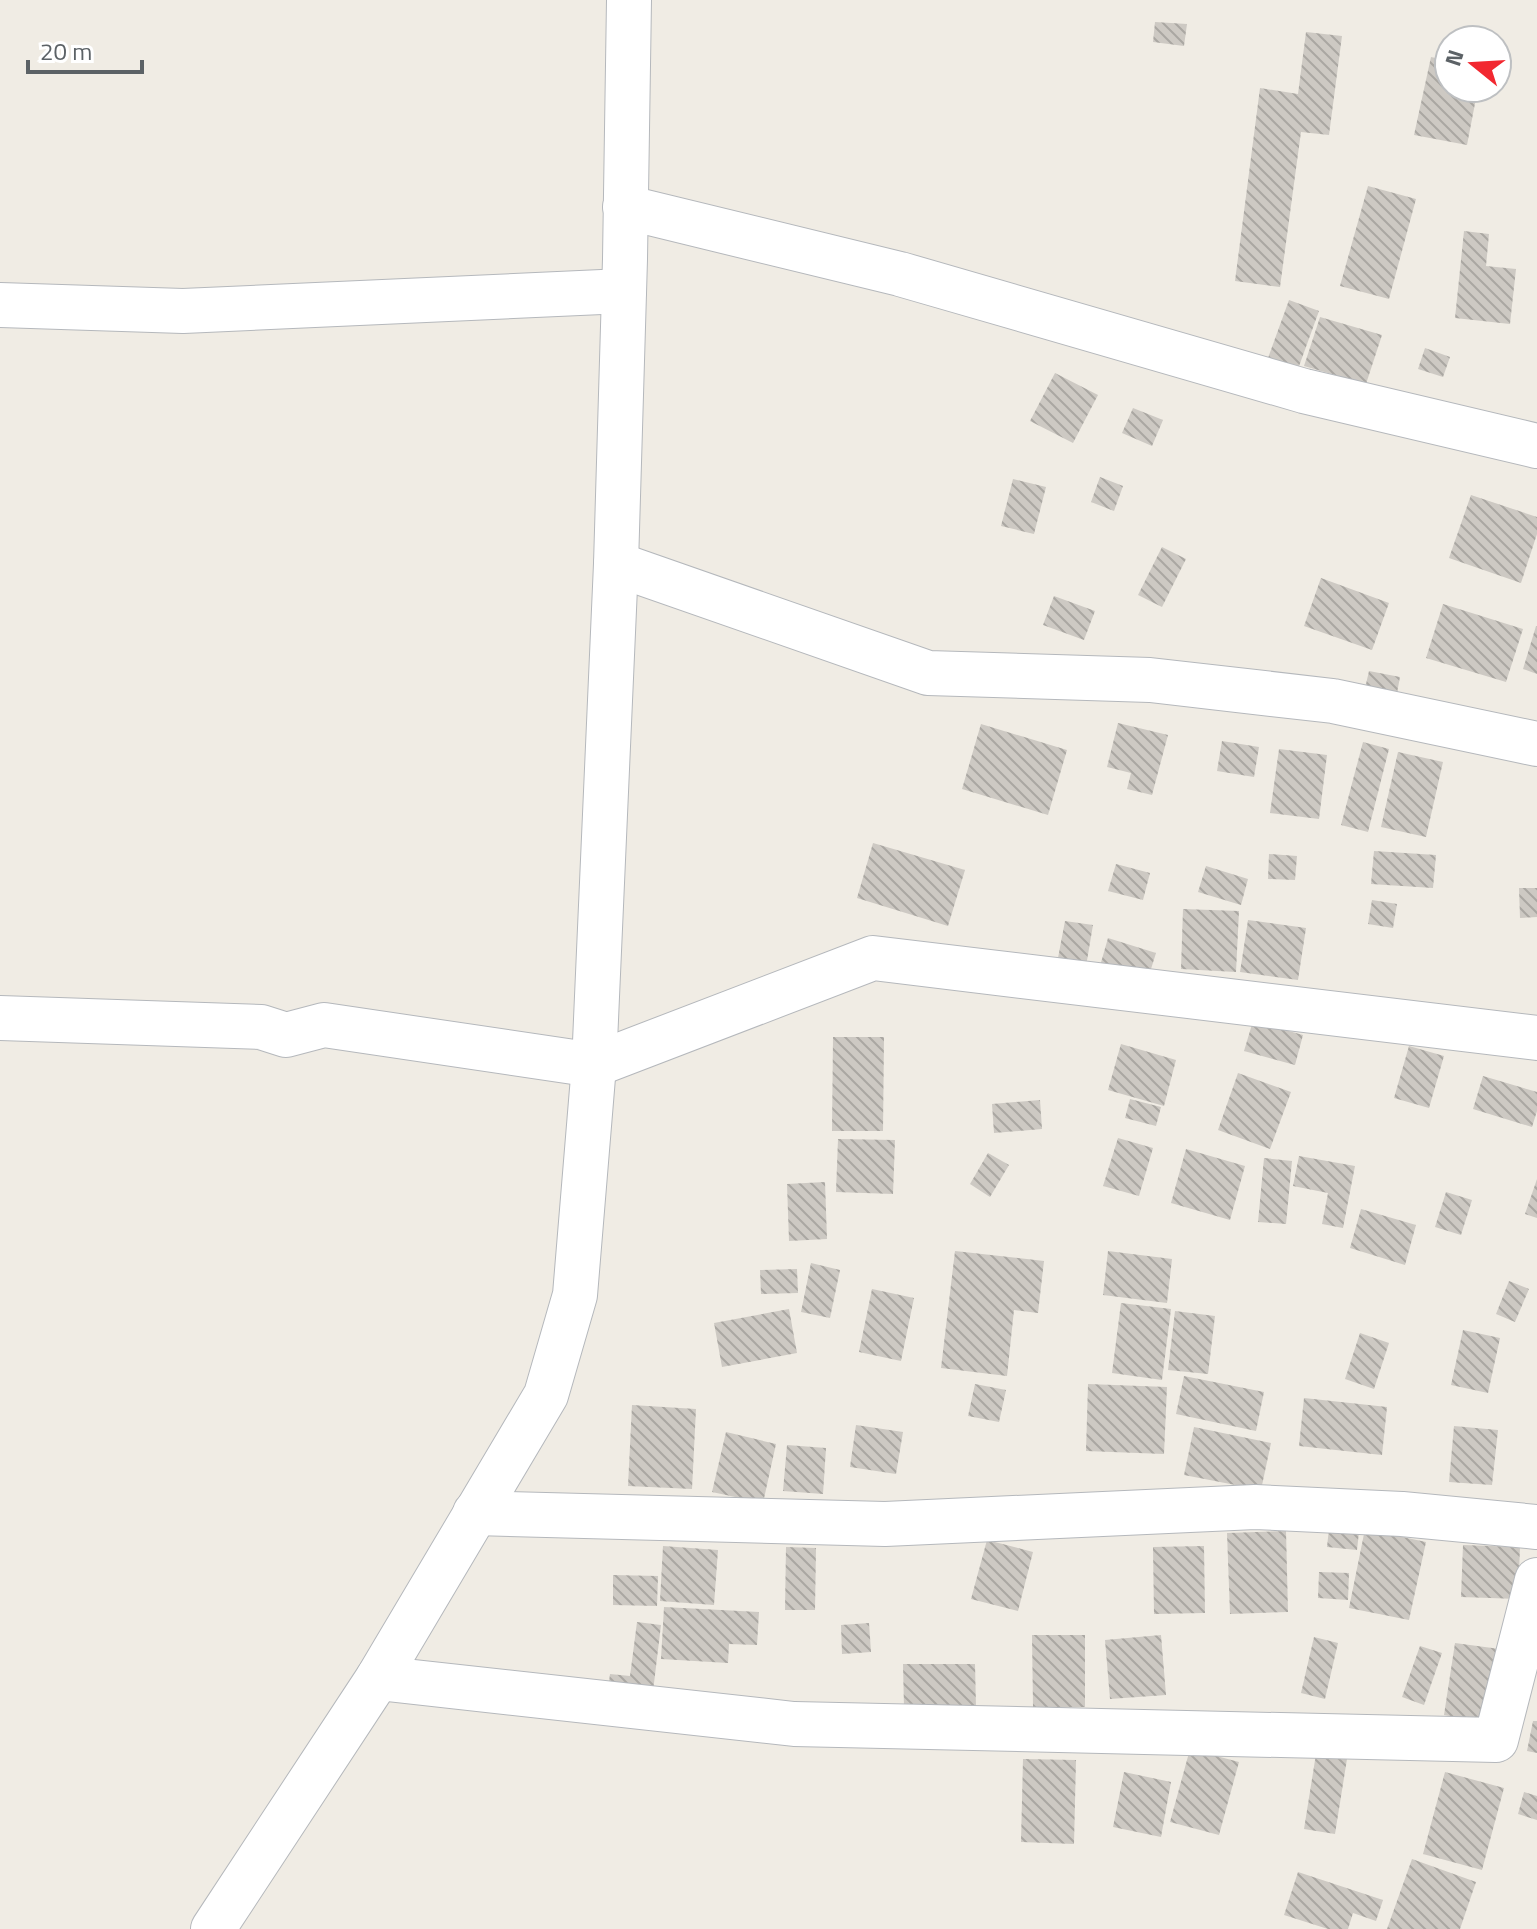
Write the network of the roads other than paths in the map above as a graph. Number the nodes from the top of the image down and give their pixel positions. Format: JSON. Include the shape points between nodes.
{"nodes":[{"id":1,"x":629,"y":0,"type":"edge"},
{"id":2,"x":625,"y":207,"type":"junction"},
{"id":3,"x":624,"y":291,"type":"junction"},
{"id":4,"x":0,"y":305,"type":"edge"},
{"id":5,"x":1537,"y":446,"type":"edge"},
{"id":6,"x":616,"y":564,"type":"junction"},
{"id":7,"x":1537,"y":744,"type":"edge"},
{"id":8,"x":0,"y":1018,"type":"edge"},
{"id":9,"x":1537,"y":1038,"type":"edge"},
{"id":10,"x":594,"y":1065,"type":"junction"},
{"id":11,"x":475,"y":1513,"type":"junction"},
{"id":12,"x":1537,"y":1527,"type":"edge"},
{"id":13,"x":1537,"y":1580,"type":"edge"},
{"id":14,"x":378,"y":1678,"type":"junction"},
{"id":15,"x":213,"y":1929,"type":"edge"}],
"edges":[{"from":1,"to":2,"type":"street"},
{"from":2,"to":3,"type":"street"},
{"from":2,"to":5,"type":"street","via":[[900,274],[1304,391]]},
{"from":3,"to":4,"type":"street","via":[[183,311]]},
{"from":3,"to":6,"type":"street"},
{"from":6,"to":7,"type":"street","via":[[928,673],[1150,680],[1333,701]]},
{"from":6,"to":10,"type":"street"},
{"from":8,"to":10,"type":"street","via":[[261,1027],[286,1035],[324,1025]]},
{"from":9,"to":10,"type":"street","via":[[873,958]]},
{"from":10,"to":11,"type":"street","via":[[575,1295],[546,1395]]},
{"from":11,"to":12,"type":"street","via":[[885,1524],[1255,1507]]},
{"from":11,"to":14,"type":"street"},
{"from":13,"to":14,"type":"street","via":[[1496,1740],[794,1724]]},
{"from":14,"to":15,"type":"street"}]}
